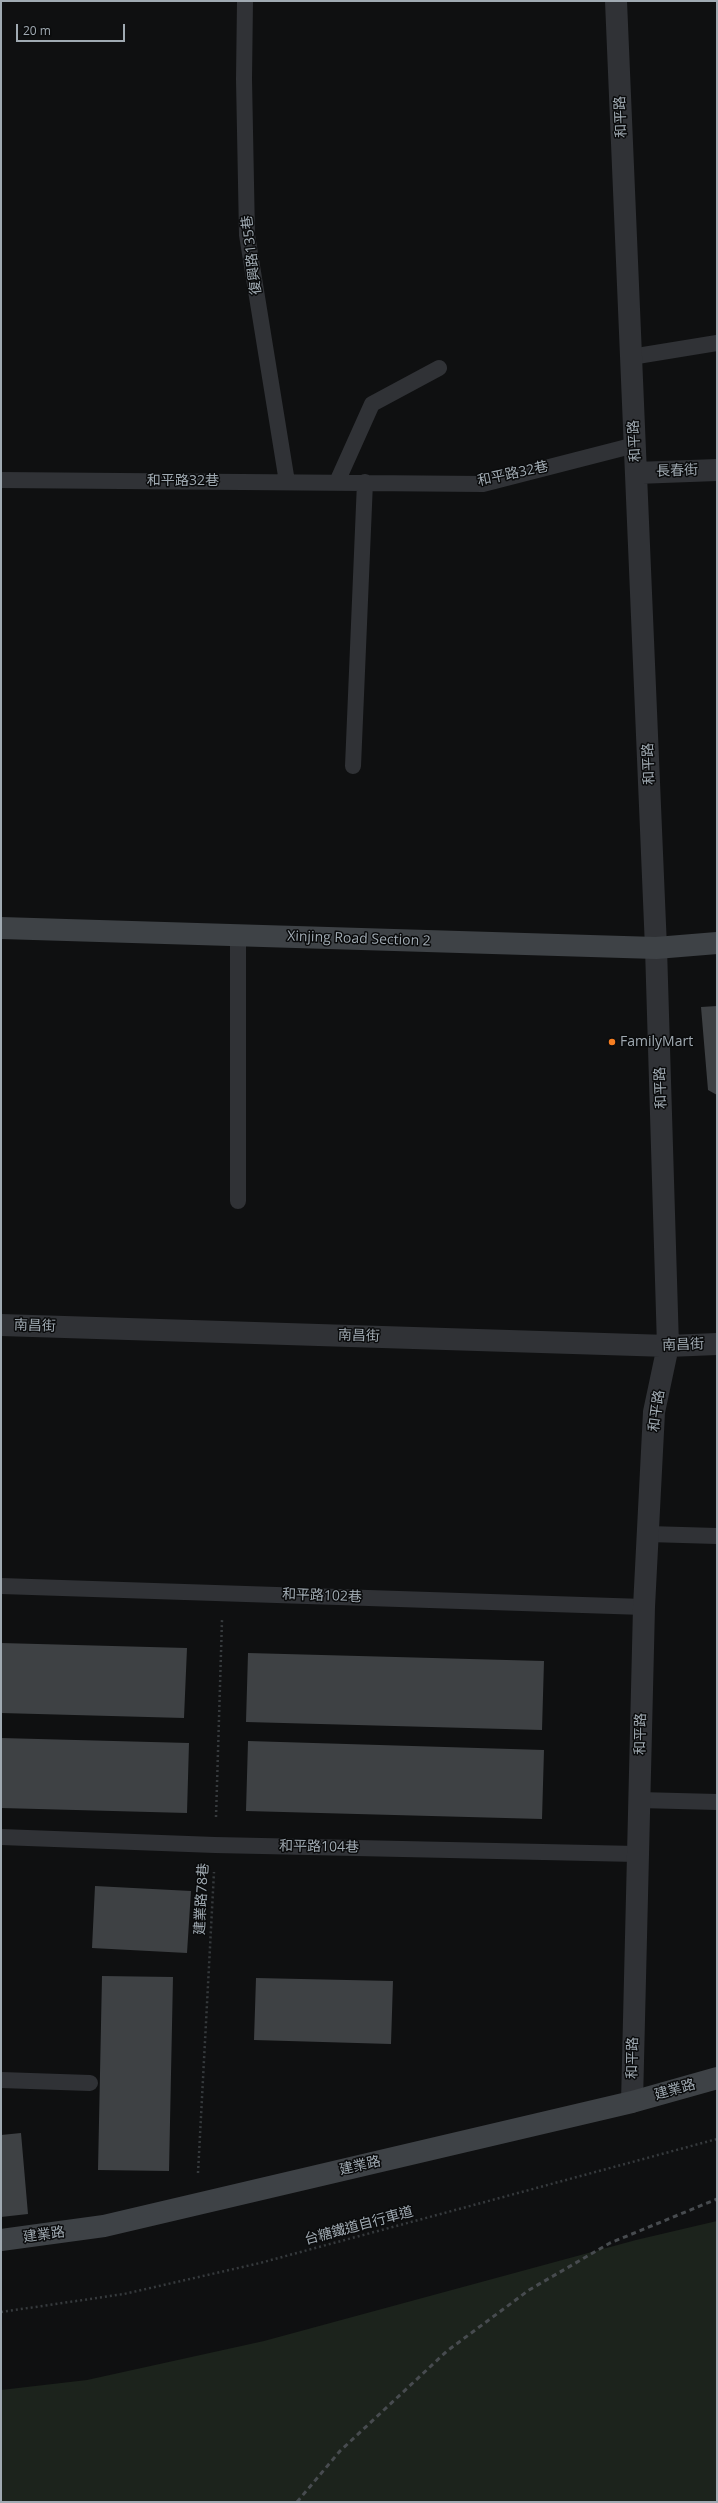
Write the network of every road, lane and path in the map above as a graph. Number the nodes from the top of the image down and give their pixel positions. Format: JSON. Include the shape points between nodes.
{"nodes":[{"id":1,"x":246,"y":1,"type":"edge"},
{"id":2,"x":616,"y":1,"type":"edge"},
{"id":3,"x":717,"y":343,"type":"edge"},
{"id":4,"x":631,"y":357,"type":"junction"},
{"id":5,"x":439,"y":368,"type":"dead end"},
{"id":6,"x":635,"y":445,"type":"junction"},
{"id":7,"x":717,"y":470,"type":"edge"},
{"id":8,"x":636,"y":473,"type":"junction"},
{"id":9,"x":1,"y":480,"type":"edge"},
{"id":10,"x":287,"y":482,"type":"junction"},
{"id":11,"x":337,"y":482,"type":"junction"},
{"id":12,"x":365,"y":482,"type":"junction"},
{"id":13,"x":354,"y":766,"type":"dead end"},
{"id":14,"x":1,"y":928,"type":"edge"},
{"id":15,"x":238,"y":935,"type":"junction"},
{"id":16,"x":717,"y":943,"type":"edge"},
{"id":17,"x":656,"y":948,"type":"junction"},
{"id":18,"x":238,"y":1201,"type":"dead end"},
{"id":19,"x":1,"y":1325,"type":"edge"},
{"id":20,"x":717,"y":1344,"type":"edge"},
{"id":21,"x":668,"y":1346,"type":"junction"},
{"id":22,"x":648,"y":1534,"type":"junction"},
{"id":23,"x":717,"y":1536,"type":"edge"},
{"id":24,"x":1,"y":1586,"type":"edge"},
{"id":25,"x":222,"y":1593,"type":"junction"},
{"id":26,"x":644,"y":1607,"type":"junction"},
{"id":27,"x":639,"y":1800,"type":"junction"},
{"id":28,"x":717,"y":1802,"type":"edge"},
{"id":29,"x":1,"y":1837,"type":"edge"},
{"id":30,"x":215,"y":1845,"type":"junction"},
{"id":31,"x":638,"y":1854,"type":"junction"},
{"id":32,"x":717,"y":2078,"type":"edge"},
{"id":33,"x":1,"y":2080,"type":"edge"},
{"id":34,"x":90,"y":2083,"type":"dead end"},
{"id":35,"x":632,"y":2102,"type":"junction"},
{"id":36,"x":717,"y":2139,"type":"edge"},
{"id":37,"x":196,"y":2205,"type":"junction"},
{"id":38,"x":1,"y":2240,"type":"edge"},
{"id":39,"x":1,"y":2312,"type":"edge"}],
"edges":[{"from":1,"to":10,"type":"lane","name":"復興路135巷","via":[[244,79],[247,235]]},
{"from":2,"to":4,"type":"street","name":"和平路"},
{"from":3,"to":4,"type":"lane"},
{"from":4,"to":6,"type":"street","name":"和平路"},
{"from":5,"to":11,"type":"lane","via":[[372,404]]},
{"from":6,"to":8,"type":"street","name":"和平路"},
{"from":6,"to":12,"type":"lane","name":"和平路32巷","via":[[483,484]]},
{"from":7,"to":8,"type":"street","name":"長春街"},
{"from":8,"to":17,"type":"street","name":"和平路"},
{"from":9,"to":10,"type":"lane","name":"和平路32巷"},
{"from":10,"to":11,"type":"lane","name":"和平路32巷"},
{"from":11,"to":12,"type":"lane","name":"和平路32巷"},
{"from":12,"to":13,"type":"lane"},
{"from":14,"to":15,"type":"street","name":"Xinjing Road Section 2"},
{"from":15,"to":17,"type":"street","name":"Xinjing Road Section 2"},
{"from":15,"to":18,"type":"lane"},
{"from":16,"to":17,"type":"street","name":"Xinjing Road Section 2"},
{"from":17,"to":21,"type":"street","name":"和平路"},
{"from":19,"to":21,"type":"street","name":"南昌街"},
{"from":20,"to":21,"type":"street","name":"南昌街"},
{"from":21,"to":22,"type":"street","name":"和平路","via":[[654,1412]]},
{"from":22,"to":23,"type":"lane"},
{"from":22,"to":26,"type":"street","name":"和平路"},
{"from":24,"to":25,"type":"lane","name":"和平路102巷"},
{"from":25,"to":26,"type":"lane","name":"和平路102巷"},
{"from":25,"to":30,"type":"path","name":"建業路78巷"},
{"from":26,"to":27,"type":"street","name":"和平路"},
{"from":27,"to":28,"type":"lane"},
{"from":27,"to":31,"type":"street","name":"和平路"},
{"from":29,"to":30,"type":"lane","name":"和平路104巷"},
{"from":30,"to":31,"type":"lane","name":"和平路104巷"},
{"from":30,"to":37,"type":"path","name":"建業路78巷"},
{"from":31,"to":35,"type":"street","name":"和平路"},
{"from":32,"to":35,"type":"street","name":"建業路"},
{"from":33,"to":34,"type":"lane"},
{"from":35,"to":37,"type":"street","name":"建業路"},
{"from":36,"to":39,"type":"path","name":"台糖鐵道自行車道","via":[[260,2263],[124,2294]]},
{"from":37,"to":38,"type":"street","name":"建業路","via":[[104,2226]]}]}
